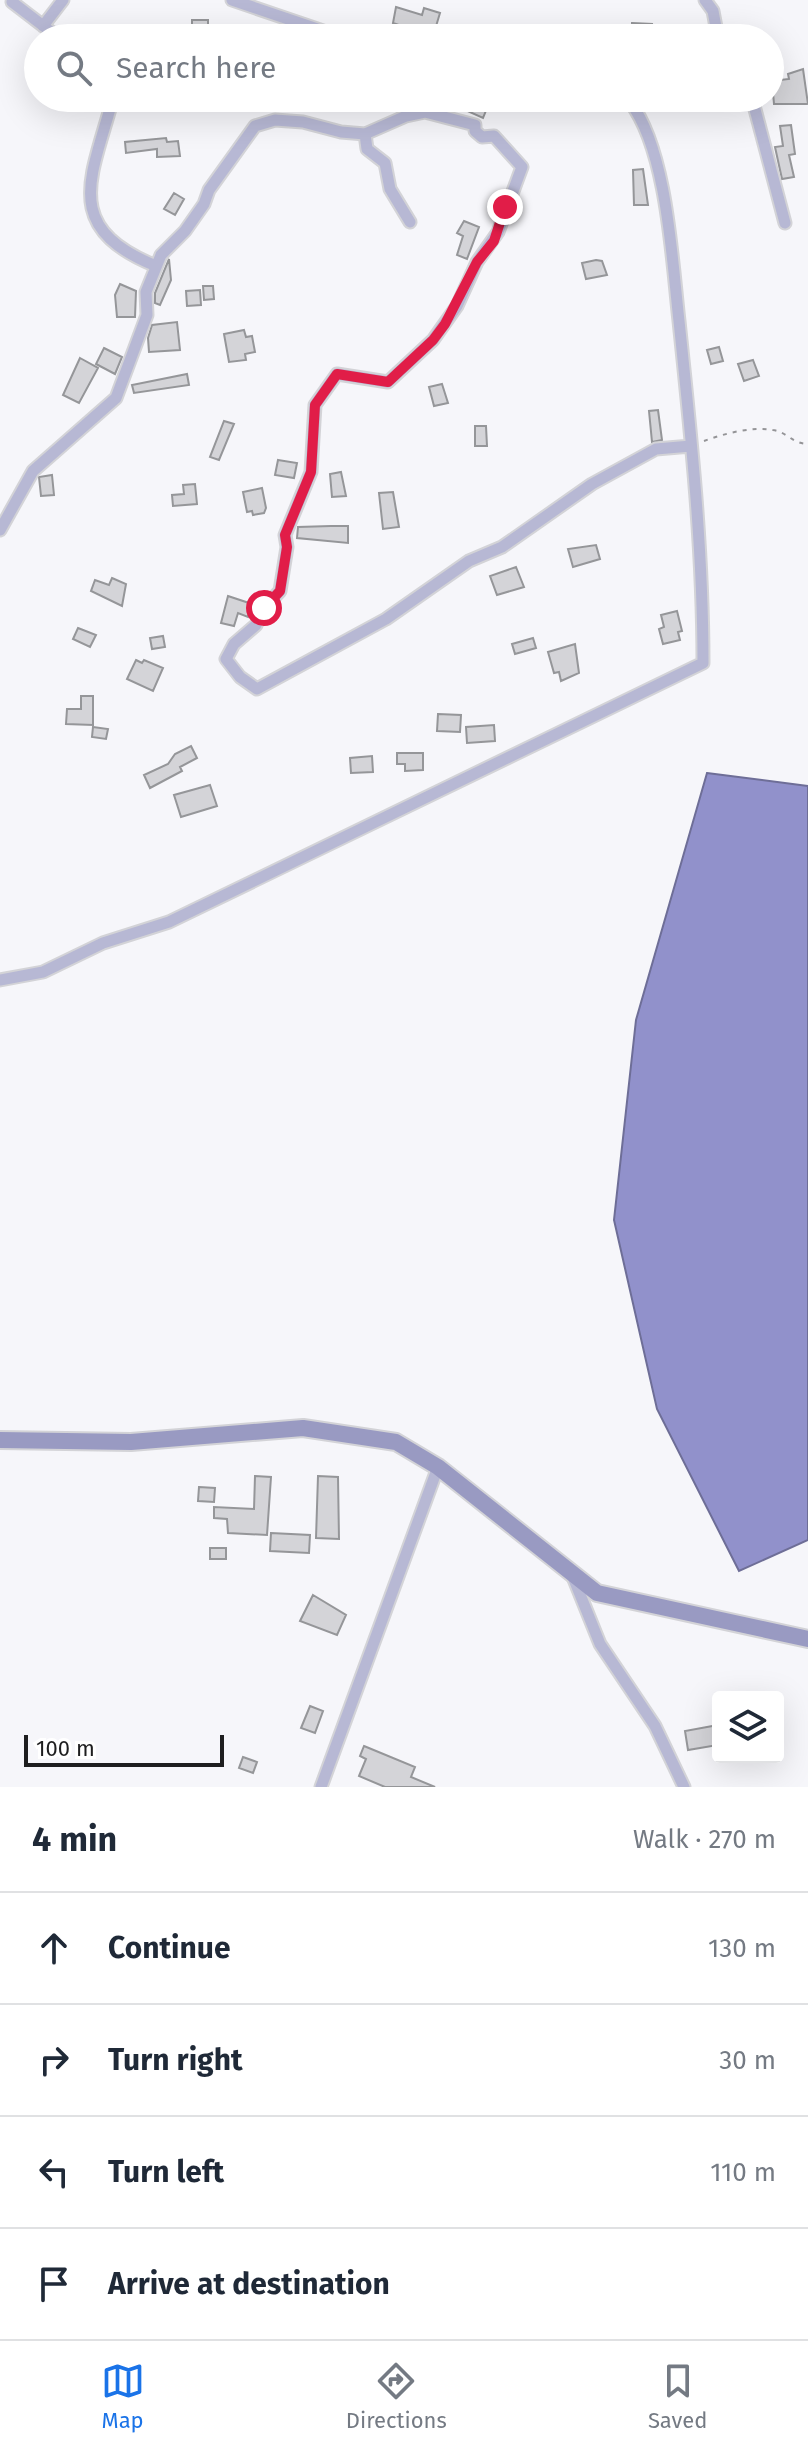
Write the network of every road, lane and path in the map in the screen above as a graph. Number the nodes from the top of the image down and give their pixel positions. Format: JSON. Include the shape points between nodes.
{"nodes":[{"id":1,"x":63,"y":0,"type":"edge"},
{"id":2,"x":232,"y":0,"type":"edge"},
{"id":3,"x":705,"y":0,"type":"edge"},
{"id":4,"x":12,"y":2,"type":"edge"},
{"id":5,"x":40,"y":24,"type":"edge"},
{"id":6,"x":45,"y":24,"type":"edge"},
{"id":7,"x":303,"y":24,"type":"edge"},
{"id":8,"x":715,"y":24,"type":"edge"},
{"id":9,"x":109,"y":112,"type":"edge"},
{"id":10,"x":638,"y":112,"type":"edge"},
{"id":11,"x":756,"y":112,"type":"edge"},
{"id":12,"x":365,"y":134,"type":"junction"},
{"id":13,"x":410,"y":222,"type":"dead end"},
{"id":14,"x":785,"y":223,"type":"dead end"},
{"id":15,"x":156,"y":266,"type":"junction"},
{"id":16,"x":808,"y":444,"type":"edge"},
{"id":17,"x":691,"y":446,"type":"junction"},
{"id":18,"x":0,"y":530,"type":"edge"},
{"id":19,"x":0,"y":980,"type":"edge"},
{"id":20,"x":0,"y":1440,"type":"edge"},
{"id":21,"x":438,"y":1467,"type":"junction"},
{"id":22,"x":571,"y":1573,"type":"junction"},
{"id":23,"x":808,"y":1639,"type":"edge"},
{"id":24,"x":321,"y":1787,"type":"edge"},
{"id":25,"x":684,"y":1787,"type":"edge"}],
"edges":[{"from":1,"to":6,"type":"street"},
{"from":2,"to":7,"type":"street"},
{"from":3,"to":8,"type":"street"},
{"from":4,"to":5,"type":"street"},
{"from":9,"to":15,"type":"street","via":[[93,173],[91,214],[112,242]]},
{"from":10,"to":17,"type":"street","via":[[668,222]]},
{"from":11,"to":14,"type":"street"},
{"from":12,"to":13,"type":"street","via":[[367,149],[385,163],[390,189]]},
{"from":12,"to":15,"type":"street","via":[[303,122],[275,120],[255,126]]},
{"from":12,"to":17,"type":"street","via":[[406,116],[447,115],[475,125],[482,137],[494,136],[522,167],[498,232],[433,340],[388,382],[337,374],[315,405],[311,472],[285,535],[280,591],[226,659],[240,677],[257,689],[386,619],[592,484],[656,449]]},
{"from":15,"to":18,"type":"street","via":[[146,292],[147,315],[116,398],[33,471]]},
{"from":16,"to":17,"type":"path","via":[[797,444],[775,430],[726,433]]},
{"from":17,"to":19,"type":"street","via":[[703,569],[703,663],[169,922],[103,943],[43,972]]},
{"from":20,"to":21,"type":"street","via":[[131,1442],[303,1428],[396,1442]]},
{"from":21,"to":22,"type":"street"},
{"from":21,"to":24,"type":"street"},
{"from":22,"to":23,"type":"street","via":[[597,1593]]},
{"from":22,"to":25,"type":"street","via":[[600,1644],[655,1726]]}]}
